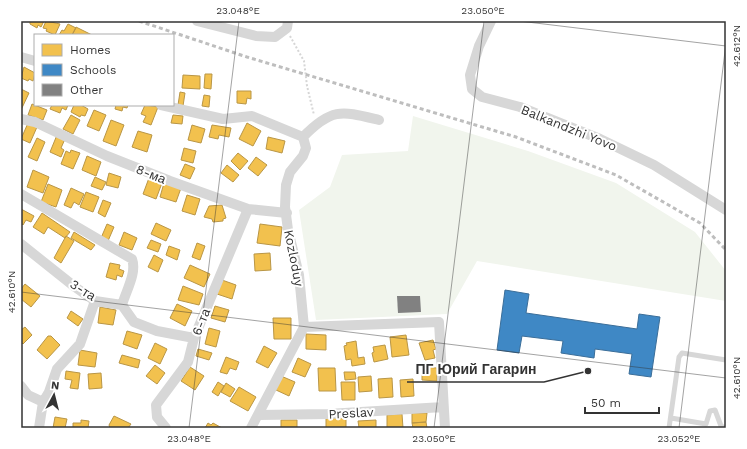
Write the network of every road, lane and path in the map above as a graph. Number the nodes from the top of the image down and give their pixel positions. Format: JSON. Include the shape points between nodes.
{"nodes":[{"id":1,"x":197,"y":21,"type":"edge"},
{"id":2,"x":491,"y":21,"type":"edge"},
{"id":3,"x":288,"y":24,"type":"edge"},
{"id":4,"x":21,"y":57,"type":"edge"},
{"id":5,"x":34,"y":61,"type":"edge"},
{"id":6,"x":165,"y":106,"type":"edge"},
{"id":7,"x":21,"y":119,"type":"edge"},
{"id":8,"x":379,"y":120,"type":"dead end"},
{"id":9,"x":316,"y":124,"type":"junction"},
{"id":10,"x":303,"y":137,"type":"junction"},
{"id":11,"x":21,"y":194,"type":"edge"},
{"id":12,"x":248,"y":209,"type":"junction"},
{"id":13,"x":726,"y":210,"type":"edge"},
{"id":14,"x":287,"y":213,"type":"junction"},
{"id":15,"x":21,"y":244,"type":"edge"},
{"id":16,"x":96,"y":301,"type":"junction"},
{"id":17,"x":122,"y":305,"type":"junction"},
{"id":18,"x":304,"y":327,"type":"junction"},
{"id":19,"x":194,"y":338,"type":"junction"},
{"id":20,"x":726,"y":360,"type":"edge"},
{"id":21,"x":21,"y":386,"type":"edge"},
{"id":22,"x":43,"y":402,"type":"junction"},
{"id":23,"x":443,"y":407,"type":"junction"},
{"id":24,"x":259,"y":414,"type":"junction"},
{"id":25,"x":671,"y":418,"type":"junction"},
{"id":26,"x":38,"y":428,"type":"edge"},
{"id":27,"x":166,"y":428,"type":"edge"},
{"id":28,"x":251,"y":428,"type":"edge"},
{"id":29,"x":445,"y":428,"type":"edge"},
{"id":30,"x":669,"y":428,"type":"edge"},
{"id":31,"x":726,"y":428,"type":"edge"}],
"edges":[{"from":1,"to":3,"type":"street","via":[[256,36],[276,37]]},
{"from":2,"to":13,"type":"street","name":"Balkandzhi Yovo","via":[[479,46],[470,75],[472,89],[482,97],[520,107],[600,139],[654,165]]},
{"from":3,"to":9,"type":"path","via":[[291,39],[304,61]]},
{"from":4,"to":5,"type":"street"},
{"from":6,"to":10,"type":"street","via":[[223,119],[252,116]]},
{"from":7,"to":12,"type":"street","name":"8-ма","via":[[35,122],[149,173]]},
{"from":8,"to":9,"type":"street","via":[[344,112],[331,114]]},
{"from":9,"to":10,"type":"street"},
{"from":10,"to":14,"type":"street","name":"Kozloduy","via":[[306,148],[290,172],[286,185]]},
{"from":11,"to":17,"type":"street","via":[[132,259],[133,271]]},
{"from":12,"to":14,"type":"street","name":"8-ма"},
{"from":12,"to":19,"type":"street","name":"6-та"},
{"from":14,"to":18,"type":"street","name":"Kozloduy","via":[[288,230],[299,275]]},
{"from":15,"to":16,"type":"street","name":"3-та"},
{"from":16,"to":17,"type":"street","name":"3-та"},
{"from":16,"to":22,"type":"street","via":[[80,344],[57,370]]},
{"from":17,"to":19,"type":"street","via":[[134,322],[157,331]]},
{"from":18,"to":23,"type":"street","via":[[438,322]]},
{"from":18,"to":24,"type":"street"},
{"from":19,"to":27,"type":"street","name":"6-та","via":[[188,362],[156,404],[157,417]]},
{"from":20,"to":25,"type":"lane","via":[[682,353],[679,357]]},
{"from":21,"to":22,"type":"street","via":[[28,395]]},
{"from":22,"to":26,"type":"street"},
{"from":23,"to":24,"type":"street","name":"Preslav","via":[[328,414]]},
{"from":23,"to":29,"type":"street"},
{"from":24,"to":28,"type":"street"},
{"from":25,"to":30,"type":"lane"},
{"from":25,"to":31,"type":"lane","via":[[706,424],[710,411],[715,410],[721,426]]}]}
